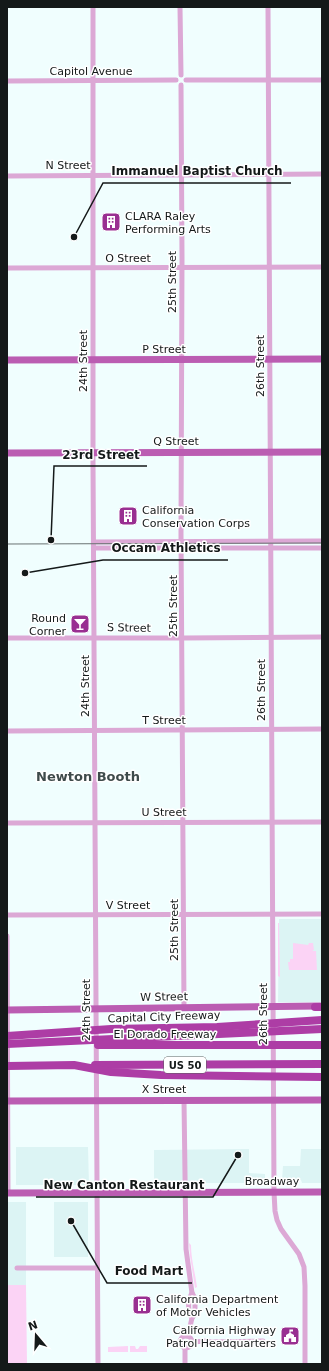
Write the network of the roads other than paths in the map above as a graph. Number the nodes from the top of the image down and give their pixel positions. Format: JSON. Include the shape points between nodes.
{"nodes":[{"id":1,"x":93,"y":7,"type":"edge"},
{"id":2,"x":180,"y":7,"type":"edge"},
{"id":3,"x":268,"y":7,"type":"edge"},
{"id":4,"x":181,"y":75,"type":"junction"},
{"id":5,"x":176,"y":80,"type":"junction"},
{"id":6,"x":186,"y":80,"type":"junction"},
{"id":7,"x":268,"y":80,"type":"junction"},
{"id":8,"x":322,"y":80,"type":"edge"},
{"id":9,"x":7,"y":81,"type":"edge"},
{"id":10,"x":92,"y":81,"type":"junction"},
{"id":11,"x":181,"y":85,"type":"junction"},
{"id":12,"x":181,"y":174,"type":"junction"},
{"id":13,"x":269,"y":174,"type":"junction"},
{"id":14,"x":322,"y":174,"type":"edge"},
{"id":15,"x":92,"y":175,"type":"junction"},
{"id":16,"x":7,"y":176,"type":"edge"},
{"id":17,"x":270,"y":267,"type":"junction"},
{"id":18,"x":322,"y":267,"type":"edge"},
{"id":19,"x":7,"y":268,"type":"edge"},
{"id":20,"x":93,"y":268,"type":"junction"},
{"id":21,"x":182,"y":268,"type":"junction"},
{"id":22,"x":270,"y":359,"type":"junction"},
{"id":23,"x":322,"y":359,"type":"edge"},
{"id":24,"x":7,"y":360,"type":"edge"},
{"id":25,"x":93,"y":360,"type":"junction"},
{"id":26,"x":181,"y":360,"type":"junction"},
{"id":27,"x":182,"y":452,"type":"junction"},
{"id":28,"x":270,"y":452,"type":"junction"},
{"id":29,"x":322,"y":452,"type":"edge"},
{"id":30,"x":7,"y":453,"type":"edge"},
{"id":31,"x":93,"y":453,"type":"junction"},
{"id":32,"x":270,"y":541,"type":"junction"},
{"id":33,"x":322,"y":541,"type":"edge"},
{"id":34,"x":94,"y":542,"type":"junction"},
{"id":35,"x":182,"y":542,"type":"junction"},
{"id":36,"x":94,"y":548,"type":"junction"},
{"id":37,"x":182,"y":548,"type":"junction"},
{"id":38,"x":270,"y":548,"type":"junction"},
{"id":39,"x":322,"y":548,"type":"edge"},
{"id":40,"x":271,"y":637,"type":"junction"},
{"id":41,"x":322,"y":637,"type":"edge"},
{"id":42,"x":7,"y":638,"type":"edge"},
{"id":43,"x":94,"y":638,"type":"junction"},
{"id":44,"x":183,"y":638,"type":"junction"},
{"id":45,"x":322,"y":729,"type":"edge"},
{"id":46,"x":95,"y":730,"type":"junction"},
{"id":47,"x":183,"y":730,"type":"junction"},
{"id":48,"x":272,"y":730,"type":"junction"},
{"id":49,"x":7,"y":731,"type":"edge"},
{"id":50,"x":184,"y":822,"type":"junction"},
{"id":51,"x":272,"y":822,"type":"junction"},
{"id":52,"x":322,"y":822,"type":"edge"},
{"id":53,"x":7,"y":823,"type":"edge"},
{"id":54,"x":95,"y":823,"type":"junction"},
{"id":55,"x":272,"y":914,"type":"junction"},
{"id":56,"x":322,"y":914,"type":"edge"},
{"id":57,"x":7,"y":915,"type":"edge"},
{"id":58,"x":96,"y":915,"type":"junction"},
{"id":59,"x":184,"y":915,"type":"junction"},
{"id":60,"x":7,"y":936,"type":"edge"},
{"id":61,"x":320,"y":1007,"type":"edge"},
{"id":62,"x":184,"y":1008,"type":"junction"},
{"id":63,"x":272,"y":1008,"type":"junction"},
{"id":64,"x":7,"y":1010,"type":"edge"},
{"id":65,"x":96,"y":1010,"type":"junction"},
{"id":66,"x":322,"y":1020,"type":"edge"},
{"id":67,"x":322,"y":1029,"type":"edge"},
{"id":68,"x":7,"y":1036,"type":"edge"},
{"id":69,"x":111,"y":1042,"type":"junction"},
{"id":70,"x":7,"y":1045,"type":"edge"},
{"id":71,"x":322,"y":1045,"type":"edge"},
{"id":72,"x":322,"y":1064,"type":"edge"},
{"id":73,"x":7,"y":1066,"type":"edge"},
{"id":74,"x":111,"y":1069,"type":"junction"},
{"id":75,"x":322,"y":1078,"type":"edge"},
{"id":76,"x":97,"y":1100,"type":"junction"},
{"id":77,"x":184,"y":1100,"type":"junction"},
{"id":78,"x":274,"y":1100,"type":"junction"},
{"id":79,"x":322,"y":1100,"type":"edge"},
{"id":80,"x":7,"y":1101,"type":"edge"},
{"id":81,"x":274,"y":1192,"type":"junction"},
{"id":82,"x":322,"y":1192,"type":"edge"},
{"id":83,"x":8,"y":1193,"type":"edge"},
{"id":84,"x":97,"y":1193,"type":"junction"},
{"id":85,"x":185,"y":1193,"type":"junction"},
{"id":86,"x":17,"y":1268,"type":"dead end"},
{"id":87,"x":97,"y":1268,"type":"junction"},
{"id":88,"x":186,"y":1336,"type":"junction"},
{"id":89,"x":263,"y":1341,"type":"dead end"},
{"id":90,"x":192,"y":1342,"type":"junction"},
{"id":91,"x":185,"y":1348,"type":"junction"},
{"id":92,"x":98,"y":1364,"type":"edge"},
{"id":93,"x":185,"y":1364,"type":"edge"},
{"id":94,"x":305,"y":1364,"type":"edge"}],
"edges":[{"from":1,"to":10,"type":"street","name":"24th Street"},
{"from":2,"to":4,"type":"street"},
{"from":3,"to":7,"type":"street","name":"26th Street"},
{"from":4,"to":5,"type":"street"},
{"from":4,"to":6,"type":"street"},
{"from":5,"to":10,"type":"street","name":"Capitol Avenue"},
{"from":5,"to":11,"type":"street","via":[[177,84]]},
{"from":6,"to":7,"type":"street"},
{"from":6,"to":11,"type":"street"},
{"from":7,"to":8,"type":"street"},
{"from":7,"to":13,"type":"street","name":"26th Street"},
{"from":9,"to":10,"type":"street","name":"Capitol Avenue"},
{"from":10,"to":15,"type":"street","name":"24th Street"},
{"from":11,"to":12,"type":"street","name":"25th Street"},
{"from":12,"to":13,"type":"street","name":"N Street"},
{"from":12,"to":15,"type":"street","name":"N Street"},
{"from":12,"to":21,"type":"street","name":"25th Street"},
{"from":13,"to":14,"type":"street","name":"N Street"},
{"from":13,"to":17,"type":"street","name":"26th Street"},
{"from":15,"to":16,"type":"street","name":"N Street"},
{"from":15,"to":20,"type":"street","name":"24th Street"},
{"from":17,"to":18,"type":"street","name":"O Street"},
{"from":17,"to":21,"type":"street","name":"O Street"},
{"from":17,"to":22,"type":"street","name":"26th Street"},
{"from":19,"to":20,"type":"street","name":"O Street"},
{"from":20,"to":21,"type":"street","name":"O Street"},
{"from":20,"to":25,"type":"street","name":"24th Street"},
{"from":21,"to":26,"type":"street","name":"25th Street"},
{"from":22,"to":23,"type":"main road","name":"P Street"},
{"from":22,"to":26,"type":"main road","name":"P Street"},
{"from":22,"to":28,"type":"street","name":"26th Street"},
{"from":24,"to":25,"type":"main road","name":"P Street"},
{"from":25,"to":26,"type":"main road","name":"P Street"},
{"from":25,"to":31,"type":"street","name":"24th Street"},
{"from":26,"to":27,"type":"street","name":"25th Street"},
{"from":27,"to":28,"type":"main road","name":"Q Street"},
{"from":27,"to":31,"type":"main road","name":"Q Street"},
{"from":27,"to":35,"type":"street","name":"25th Street"},
{"from":28,"to":29,"type":"main road","name":"Q Street"},
{"from":28,"to":32,"type":"street","name":"26th Street"},
{"from":30,"to":31,"type":"main road","name":"Q Street"},
{"from":31,"to":34,"type":"street","name":"24th Street"},
{"from":32,"to":33,"type":"street"},
{"from":32,"to":35,"type":"street"},
{"from":32,"to":38,"type":"street","name":"26th Street"},
{"from":34,"to":35,"type":"street"},
{"from":34,"to":36,"type":"street","name":"24th Street"},
{"from":35,"to":37,"type":"street","name":"25th Street"},
{"from":36,"to":37,"type":"street"},
{"from":36,"to":43,"type":"street","name":"24th Street"},
{"from":37,"to":38,"type":"street"},
{"from":37,"to":44,"type":"street","name":"25th Street"},
{"from":38,"to":39,"type":"street"},
{"from":38,"to":40,"type":"street","name":"26th Street"},
{"from":40,"to":41,"type":"street","name":"S Street"},
{"from":40,"to":44,"type":"street","name":"S Street"},
{"from":40,"to":48,"type":"street","name":"26th Street"},
{"from":42,"to":43,"type":"street","name":"S Street"},
{"from":43,"to":44,"type":"street","name":"S Street"},
{"from":43,"to":46,"type":"street","name":"24th Street"},
{"from":44,"to":47,"type":"street","name":"25th Street"},
{"from":45,"to":48,"type":"street","name":"T Street"},
{"from":46,"to":47,"type":"street","name":"T Street"},
{"from":46,"to":49,"type":"street","name":"T Street"},
{"from":46,"to":54,"type":"street","name":"24th Street"},
{"from":47,"to":48,"type":"street","name":"T Street"},
{"from":47,"to":50,"type":"street","name":"25th Street"},
{"from":48,"to":51,"type":"street","name":"26th Street"},
{"from":50,"to":51,"type":"street","name":"U Street"},
{"from":50,"to":54,"type":"street","name":"U Street"},
{"from":50,"to":59,"type":"street","name":"25th Street"},
{"from":51,"to":52,"type":"street","name":"U Street"},
{"from":51,"to":55,"type":"street","name":"26th Street"},
{"from":53,"to":54,"type":"street","name":"U Street"},
{"from":54,"to":58,"type":"street","name":"24th Street"},
{"from":55,"to":56,"type":"street","name":"V Street"},
{"from":55,"to":59,"type":"street","name":"V Street"},
{"from":55,"to":63,"type":"street","name":"26th Street"},
{"from":57,"to":58,"type":"street","name":"V Street"},
{"from":58,"to":59,"type":"street","name":"V Street"},
{"from":58,"to":65,"type":"street","name":"24th Street"},
{"from":59,"to":62,"type":"street","name":"25th Street"},
{"from":60,"to":64,"type":"street"},
{"from":61,"to":63,"type":"main road","name":"W Street"},
{"from":62,"to":63,"type":"main road","name":"W Street"},
{"from":62,"to":65,"type":"main road","name":"W Street"},
{"from":63,"to":78,"type":"street","name":"26th Street"},
{"from":64,"to":65,"type":"main road","name":"W Street"},
{"from":64,"to":80,"type":"street"},
{"from":65,"to":76,"type":"street","name":"24th Street"},
{"from":66,"to":68,"type":"highway","name":"Capital City Freeway"},
{"from":67,"to":69,"type":"highway"},
{"from":69,"to":70,"type":"highway"},
{"from":69,"to":71,"type":"highway","name":"El Dorado Freeway","number":"US 50"},
{"from":72,"to":74,"type":"highway","number":"US 50"},
{"from":73,"to":74,"type":"highway"},
{"from":74,"to":75,"type":"highway","via":[[161,1075]]},
{"from":76,"to":77,"type":"main road","name":"X Street"},
{"from":76,"to":80,"type":"main road","name":"X Street"},
{"from":76,"to":84,"type":"street","name":"24th Street"},
{"from":77,"to":78,"type":"main road","name":"X Street"},
{"from":77,"to":85,"type":"street"},
{"from":78,"to":79,"type":"main road","name":"X Street"},
{"from":78,"to":81,"type":"street","name":"26th Street"},
{"from":80,"to":83,"type":"street"},
{"from":81,"to":82,"type":"main road","name":"Broadway"},
{"from":81,"to":85,"type":"main road","name":"Broadway"},
{"from":81,"to":94,"type":"street","name":"26th Street","via":[[277,1220],[299,1254],[304,1267]]},
{"from":83,"to":84,"type":"main road","name":"Broadway"},
{"from":84,"to":85,"type":"main road","name":"Broadway"},
{"from":84,"to":87,"type":"street","name":"24th Street"},
{"from":85,"to":88,"type":"street","via":[[186,1249],[192,1293],[196,1298],[195,1314]]},
{"from":86,"to":87,"type":"street"},
{"from":87,"to":92,"type":"street","name":"24th Street"},
{"from":88,"to":90,"type":"street"},
{"from":88,"to":91,"type":"street","via":[[179,1342]]},
{"from":89,"to":90,"type":"street"},
{"from":90,"to":91,"type":"street"},
{"from":91,"to":93,"type":"street"}]}
